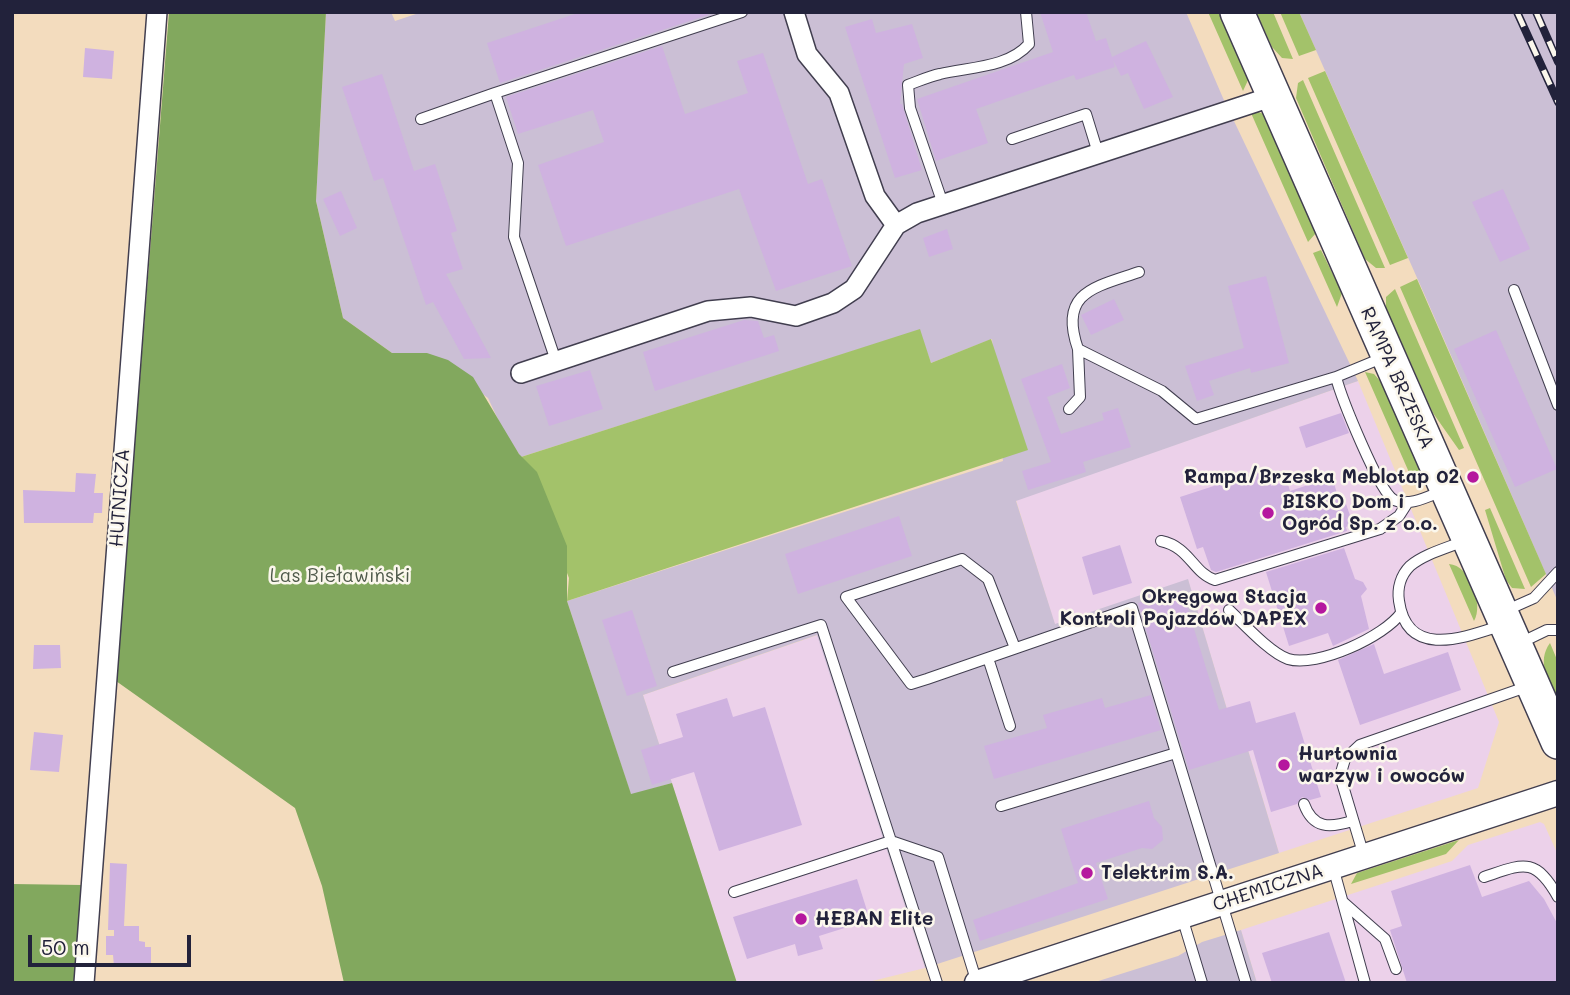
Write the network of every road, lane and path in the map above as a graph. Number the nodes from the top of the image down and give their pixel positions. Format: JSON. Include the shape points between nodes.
{"nodes":[{"id":1,"x":157,"y":12,"type":"edge"},
{"id":2,"x":742,"y":12,"type":"edge"},
{"id":3,"x":794,"y":12,"type":"edge"},
{"id":4,"x":1026,"y":12,"type":"edge"},
{"id":5,"x":1237,"y":12,"type":"edge"},
{"id":6,"x":495,"y":93,"type":"junction"},
{"id":7,"x":1274,"y":96,"type":"junction"},
{"id":8,"x":421,"y":119,"type":"dead end"},
{"id":9,"x":1012,"y":139,"type":"dead end"},
{"id":10,"x":1098,"y":153,"type":"junction"},
{"id":11,"x":943,"y":204,"type":"junction"},
{"id":12,"x":896,"y":225,"type":"junction"},
{"id":13,"x":1139,"y":272,"type":"dead end"},
{"id":14,"x":1514,"y":290,"type":"dead end"},
{"id":15,"x":1078,"y":349,"type":"junction"},
{"id":16,"x":1387,"y":356,"type":"junction"},
{"id":17,"x":556,"y":361,"type":"junction"},
{"id":18,"x":521,"y":373,"type":"dead end"},
{"id":19,"x":1336,"y":377,"type":"junction"},
{"id":20,"x":1558,"y":405,"type":"edge"},
{"id":21,"x":1069,"y":409,"type":"dead end"},
{"id":22,"x":1446,"y":490,"type":"junction"},
{"id":23,"x":1408,"y":502,"type":"junction"},
{"id":24,"x":1468,"y":539,"type":"junction"},
{"id":25,"x":1161,"y":541,"type":"dead end"},
{"id":26,"x":1558,"y":572,"type":"edge"},
{"id":27,"x":1229,"y":610,"type":"dead end"},
{"id":28,"x":1401,"y":613,"type":"junction"},
{"id":29,"x":1507,"y":627,"type":"junction"},
{"id":30,"x":1558,"y":630,"type":"edge"},
{"id":31,"x":1015,"y":648,"type":"junction"},
{"id":32,"x":988,"y":657,"type":"junction"},
{"id":33,"x":673,"y":672,"type":"dead end"},
{"id":34,"x":1532,"y":685,"type":"junction"},
{"id":35,"x":1010,"y":726,"type":"dead end"},
{"id":36,"x":1558,"y":742,"type":"edge"},
{"id":37,"x":1176,"y":753,"type":"junction"},
{"id":38,"x":1558,"y":793,"type":"edge"},
{"id":39,"x":1304,"y":804,"type":"dead end"},
{"id":40,"x":1001,"y":806,"type":"dead end"},
{"id":41,"x":1352,"y":821,"type":"junction"},
{"id":42,"x":891,"y":841,"type":"junction"},
{"id":43,"x":1364,"y":856,"type":"junction"},
{"id":44,"x":1333,"y":867,"type":"junction"},
{"id":45,"x":1484,"y":877,"type":"dead end"},
{"id":46,"x":734,"y":892,"type":"dead end"},
{"id":47,"x":1558,"y":897,"type":"edge"},
{"id":48,"x":1343,"y":902,"type":"junction"},
{"id":49,"x":1222,"y":903,"type":"junction"},
{"id":50,"x":1182,"y":916,"type":"junction"},
{"id":51,"x":1396,"y":969,"type":"dead end"},
{"id":52,"x":84,"y":983,"type":"edge"},
{"id":53,"x":937,"y":983,"type":"edge"},
{"id":54,"x":977,"y":983,"type":"edge"},
{"id":55,"x":1202,"y":983,"type":"edge"},
{"id":56,"x":1246,"y":983,"type":"edge"},
{"id":57,"x":1365,"y":983,"type":"edge"}],
"edges":[{"from":1,"to":52,"type":"street","name":"HUTNICZA"},
{"from":2,"to":6,"type":"lane"},
{"from":3,"to":12,"type":"street","via":[[807,54],[839,93],[875,197]]},
{"from":4,"to":11,"type":"lane","via":[[1028,44],[1021,52],[989,65],[908,85],[909,108]]},
{"from":5,"to":7,"type":"highway","name":"RAMPA BRZESKA"},
{"from":6,"to":8,"type":"lane"},
{"from":6,"to":17,"type":"lane","via":[[518,163],[514,237]]},
{"from":7,"to":10,"type":"street"},
{"from":7,"to":16,"type":"highway","name":"RAMPA BRZESKA"},
{"from":9,"to":10,"type":"lane","via":[[1086,114]]},
{"from":10,"to":11,"type":"street"},
{"from":11,"to":12,"type":"street"},
{"from":12,"to":17,"type":"street","via":[[854,289],[833,303],[796,316],[751,307],[708,311]]},
{"from":13,"to":15,"type":"lane","via":[[1093,288],[1076,303],[1070,326]]},
{"from":14,"to":20,"type":"lane"},
{"from":15,"to":19,"type":"lane","via":[[1162,391],[1196,419]]},
{"from":15,"to":21,"type":"lane","via":[[1080,397]]},
{"from":16,"to":19,"type":"lane"},
{"from":16,"to":22,"type":"highway","name":"RAMPA BRZESKA"},
{"from":17,"to":18,"type":"street"},
{"from":19,"to":23,"type":"lane","via":[[1380,485],[1394,500]]},
{"from":22,"to":23,"type":"lane"},
{"from":22,"to":24,"type":"highway","name":"RAMPA BRZESKA"},
{"from":23,"to":25,"type":"lane","via":[[1399,516],[1380,529],[1215,580],[1205,576],[1176,544]]},
{"from":24,"to":28,"type":"lane","via":[[1407,569],[1399,583]]},
{"from":24,"to":29,"type":"highway","name":"RAMPA BRZESKA"},
{"from":26,"to":29,"type":"lane"},
{"from":27,"to":28,"type":"lane","via":[[1289,659],[1311,658],[1373,638],[1393,625]]},
{"from":28,"to":29,"type":"lane","via":[[1415,632],[1439,640]]},
{"from":29,"to":30,"type":"lane"},
{"from":29,"to":34,"type":"highway","name":"RAMPA BRZESKA"},
{"from":31,"to":32,"type":"lane"},
{"from":31,"to":32,"type":"lane","via":[[988,579],[962,559],[846,597],[911,684]]},
{"from":31,"to":37,"type":"lane","via":[[1132,608]]},
{"from":32,"to":35,"type":"lane"},
{"from":33,"to":42,"type":"lane","via":[[821,625]]},
{"from":34,"to":36,"type":"highway","name":"RAMPA BRZESKA"},
{"from":34,"to":41,"type":"lane","via":[[1360,745],[1345,759],[1340,776]]},
{"from":37,"to":40,"type":"lane"},
{"from":37,"to":49,"type":"lane"},
{"from":38,"to":43,"type":"street","name":"CHEMICZNA"},
{"from":39,"to":41,"type":"lane","via":[[1314,822],[1324,827]]},
{"from":41,"to":43,"type":"lane"},
{"from":42,"to":46,"type":"lane"},
{"from":42,"to":53,"type":"lane"},
{"from":42,"to":54,"type":"lane","via":[[938,857]]},
{"from":43,"to":44,"type":"street","name":"CHEMICZNA"},
{"from":44,"to":48,"type":"lane"},
{"from":44,"to":49,"type":"street","name":"CHEMICZNA"},
{"from":45,"to":47,"type":"lane","via":[[1533,866]]},
{"from":48,"to":51,"type":"lane","via":[[1385,939]]},
{"from":48,"to":57,"type":"lane"},
{"from":49,"to":50,"type":"street","name":"CHEMICZNA"},
{"from":49,"to":56,"type":"lane"},
{"from":50,"to":54,"type":"street","name":"CHEMICZNA"},
{"from":50,"to":55,"type":"lane"}]}
